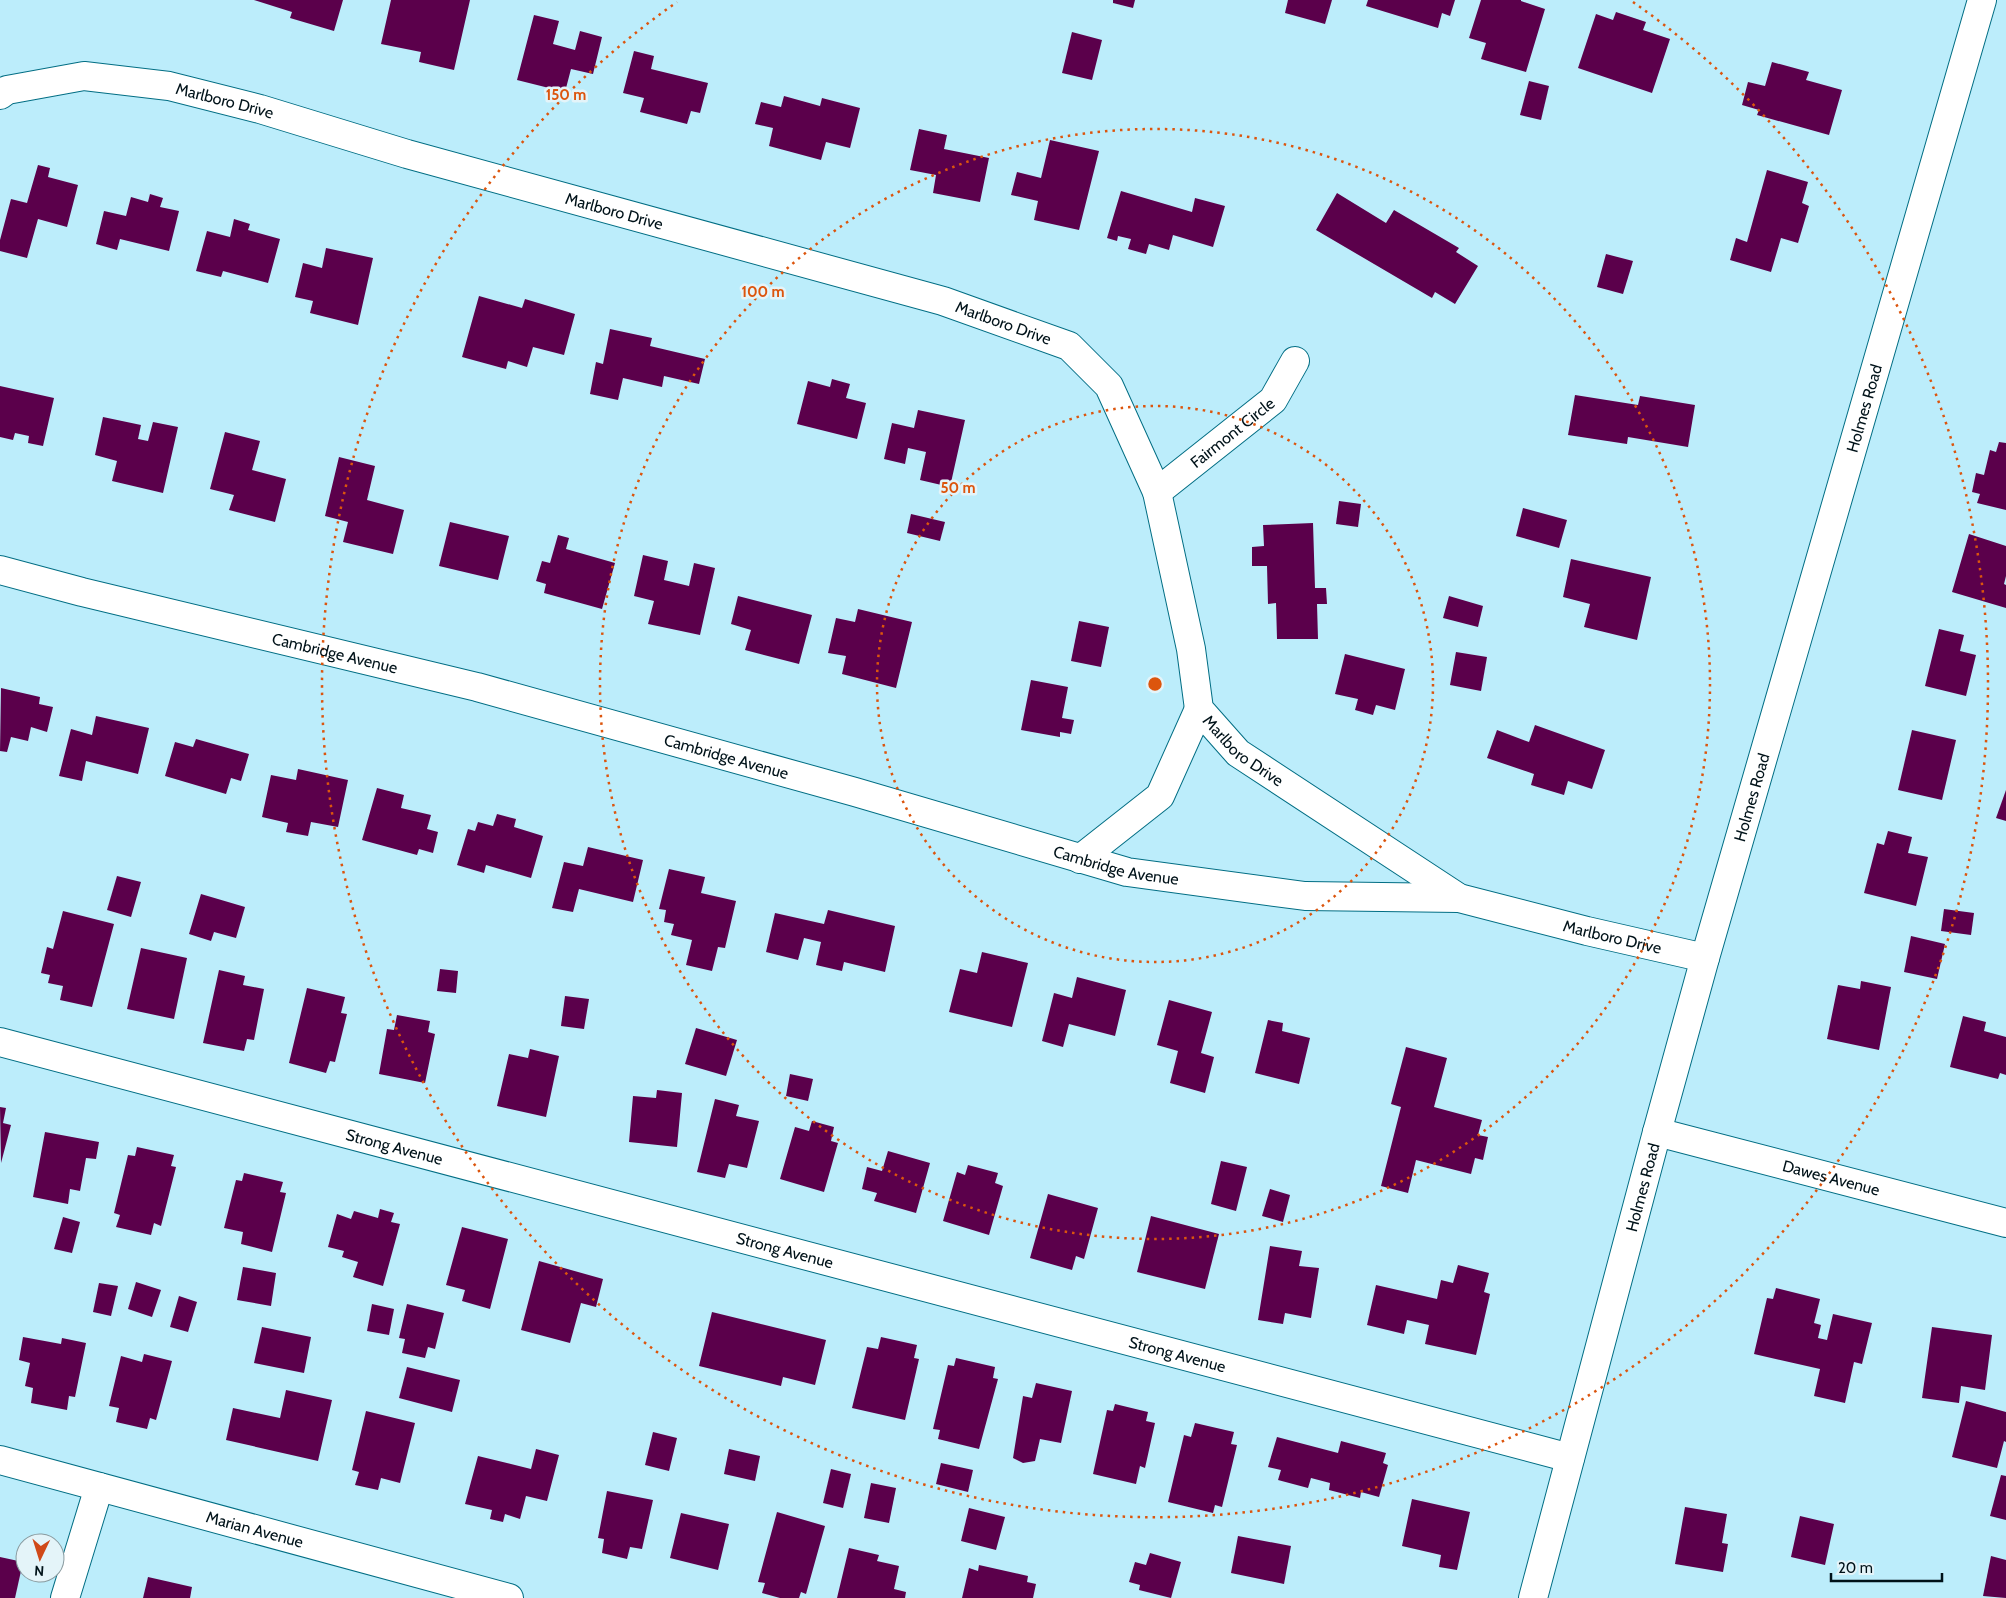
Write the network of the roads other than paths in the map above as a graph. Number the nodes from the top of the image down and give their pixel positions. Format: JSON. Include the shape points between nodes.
{"nodes":[{"id":1,"x":1982,"y":0,"type":"edge"},
{"id":2,"x":0,"y":95,"type":"edge"},
{"id":3,"x":1295,"y":361,"type":"dead end"},
{"id":4,"x":1157,"y":492,"type":"junction"},
{"id":5,"x":0,"y":570,"type":"edge"},
{"id":6,"x":1198,"y":709,"type":"junction"},
{"id":7,"x":1080,"y":859,"type":"junction"},
{"id":8,"x":1459,"y":898,"type":"junction"},
{"id":9,"x":1705,"y":958,"type":"junction"},
{"id":10,"x":0,"y":1042,"type":"edge"},
{"id":11,"x":1657,"y":1132,"type":"junction"},
{"id":12,"x":2006,"y":1223,"type":"edge"},
{"id":13,"x":1570,"y":1458,"type":"junction"},
{"id":14,"x":0,"y":1460,"type":"edge"},
{"id":15,"x":99,"y":1487,"type":"junction"},
{"id":16,"x":66,"y":1598,"type":"edge"},
{"id":17,"x":509,"y":1598,"type":"edge"},
{"id":18,"x":1533,"y":1598,"type":"edge"}],
"edges":[{"from":1,"to":9,"type":"street","name":"Holmes Road"},
{"from":2,"to":4,"type":"street","name":"Marlboro Drive","via":[[7,90],[84,76],[169,86],[943,300],[1069,346],[1109,386]]},
{"from":3,"to":4,"type":"street","name":"Fairmont Circle","via":[[1273,400]]},
{"from":4,"to":6,"type":"street","name":"Marlboro Drive","via":[[1191,649]]},
{"from":5,"to":7,"type":"street","name":"Cambridge Avenue","via":[[477,687],[855,792]]},
{"from":6,"to":7,"type":"street","via":[[1160,796]]},
{"from":6,"to":8,"type":"street","name":"Marlboro Drive","via":[[1238,753]]},
{"from":7,"to":8,"type":"street","name":"Cambridge Avenue","via":[[1127,872],[1305,896]]},
{"from":8,"to":9,"type":"street","name":"Marlboro Drive"},
{"from":9,"to":11,"type":"street","name":"Holmes Road"},
{"from":10,"to":13,"type":"street","name":"Strong Avenue"},
{"from":11,"to":12,"type":"street","name":"Dawes Avenue"},
{"from":11,"to":13,"type":"street","name":"Holmes Road"},
{"from":13,"to":18,"type":"street","name":"Holmes Road"},
{"from":14,"to":15,"type":"street","name":"Marian Avenue"},
{"from":15,"to":16,"type":"street"},
{"from":15,"to":17,"type":"street","name":"Marian Avenue"}]}
